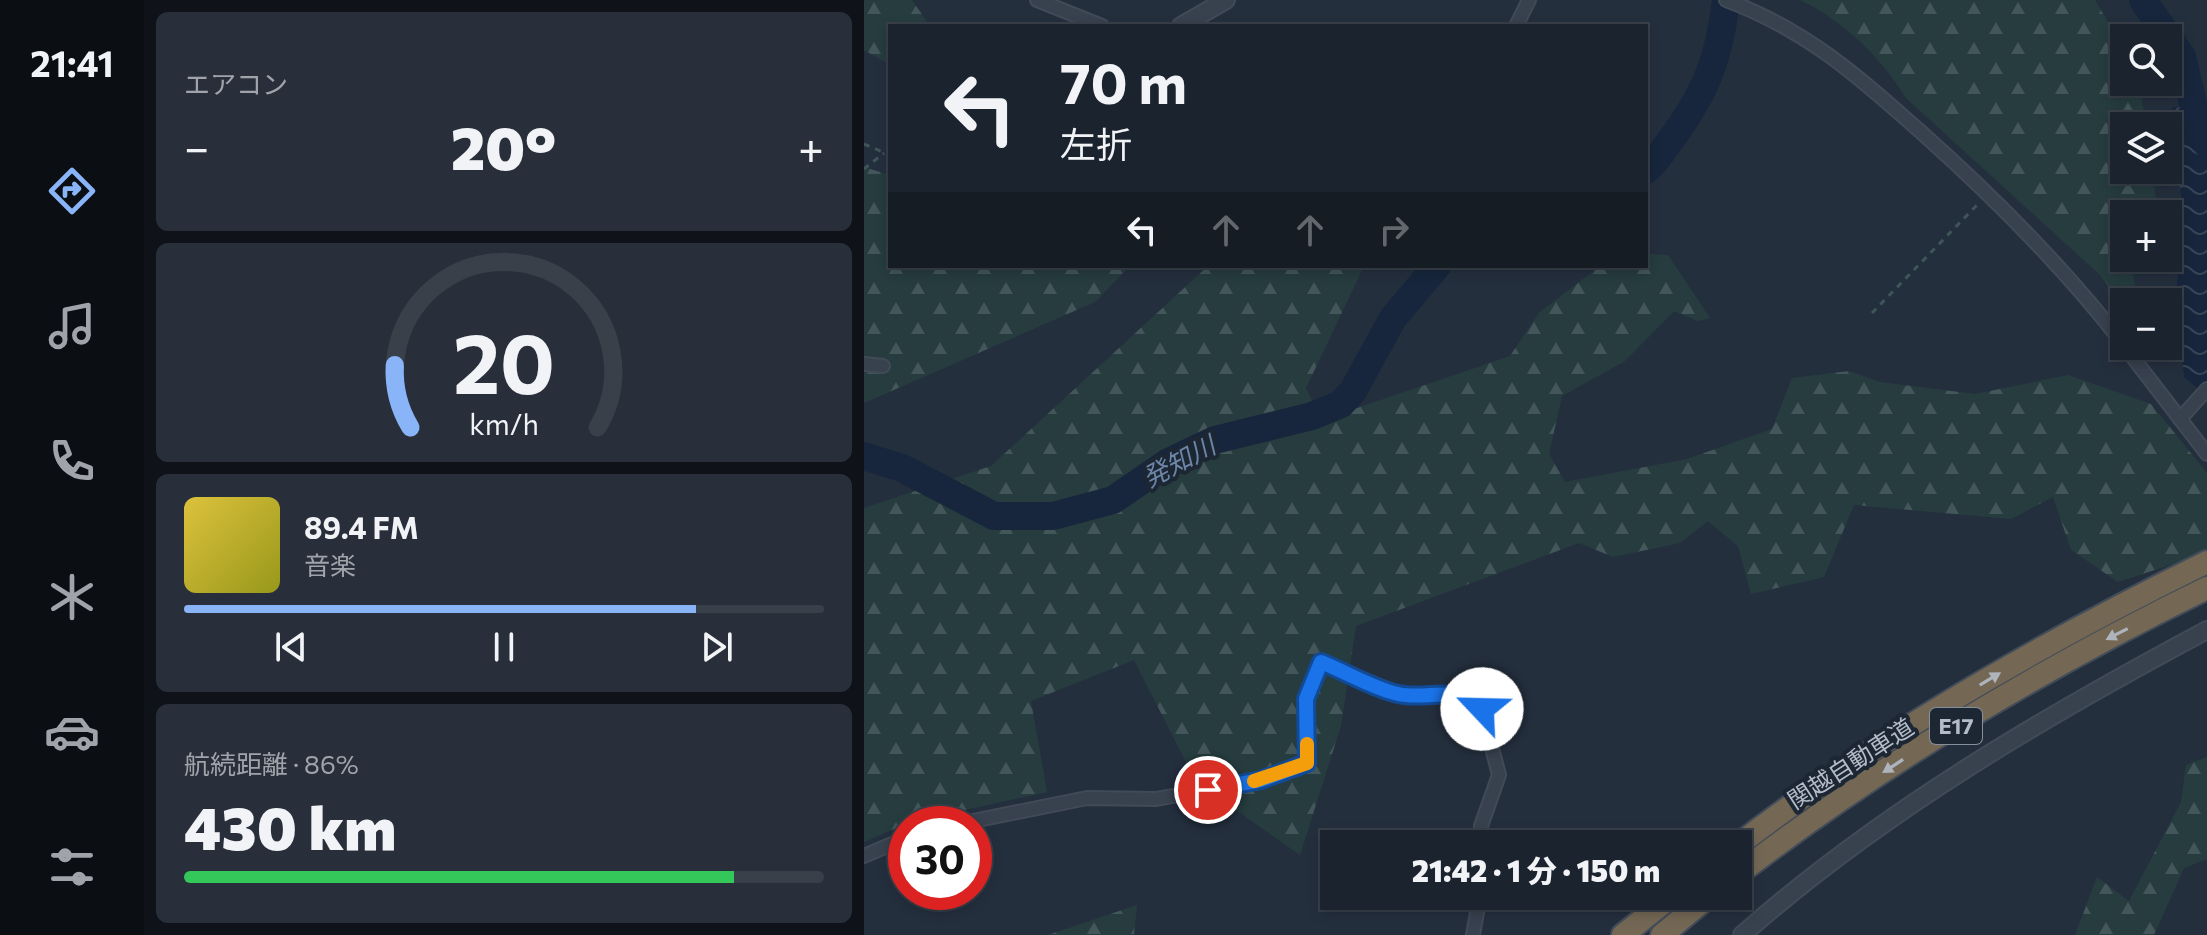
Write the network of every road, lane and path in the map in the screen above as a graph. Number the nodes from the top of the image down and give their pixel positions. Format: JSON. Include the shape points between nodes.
{"nodes":[{"id":1,"x":1037,"y":0,"type":"edge"},
{"id":2,"x":1226,"y":0,"type":"edge"},
{"id":3,"x":1529,"y":0,"type":"edge"},
{"id":4,"x":1726,"y":0,"type":"edge"},
{"id":5,"x":1097,"y":24,"type":"edge"},
{"id":6,"x":1184,"y":24,"type":"edge"},
{"id":7,"x":1517,"y":24,"type":"edge"},
{"id":8,"x":864,"y":144,"type":"edge"},
{"id":9,"x":884,"y":153,"type":"junction"},
{"id":10,"x":888,"y":154,"type":"edge"},
{"id":11,"x":864,"y":169,"type":"edge"},
{"id":12,"x":1989,"y":193,"type":"junction"},
{"id":13,"x":1872,"y":313,"type":"dead end"},
{"id":14,"x":2110,"y":328,"type":"edge"},
{"id":15,"x":2135,"y":360,"type":"edge"},
{"id":16,"x":864,"y":364,"type":"edge"},
{"id":17,"x":883,"y":366,"type":"dead end"},
{"id":18,"x":2207,"y":389,"type":"edge"},
{"id":19,"x":2180,"y":419,"type":"junction"},
{"id":20,"x":2207,"y":454,"type":"edge"},
{"id":21,"x":2207,"y":562,"type":"edge"},
{"id":22,"x":2197,"y":593,"type":"edge"},
{"id":23,"x":2207,"y":630,"type":"edge"},
{"id":24,"x":992,"y":817,"type":"edge"},
{"id":25,"x":1481,"y":830,"type":"edge"},
{"id":26,"x":1752,"y":836,"type":"edge"},
{"id":27,"x":888,"y":846,"type":"edge"},
{"id":28,"x":864,"y":856,"type":"edge"},
{"id":29,"x":1752,"y":864,"type":"edge"},
{"id":30,"x":1477,"y":910,"type":"edge"},
{"id":31,"x":1654,"y":910,"type":"edge"},
{"id":32,"x":1692,"y":910,"type":"edge"},
{"id":33,"x":1473,"y":935,"type":"edge"},
{"id":34,"x":1623,"y":935,"type":"edge"},
{"id":35,"x":1662,"y":935,"type":"edge"},
{"id":36,"x":1742,"y":935,"type":"edge"}],
"edges":[{"from":1,"to":5,"type":"street"},
{"from":2,"to":6,"type":"street"},
{"from":3,"to":7,"type":"street"},
{"from":4,"to":12,"type":"street","via":[[1769,16],[1838,58]]},
{"from":8,"to":9,"type":"path"},
{"from":9,"to":10,"type":"path"},
{"from":9,"to":11,"type":"path"},
{"from":12,"to":13,"type":"path"},
{"from":12,"to":14,"type":"street","via":[[2076,283]]},
{"from":15,"to":19,"type":"street"},
{"from":16,"to":17,"type":"street"},
{"from":18,"to":19,"type":"street"},
{"from":19,"to":20,"type":"street"},
{"from":26,"to":21,"type":"highway","name":"関越自動車道","number":"E17","one_way":true,"via":[[1929,716]]},
{"from":22,"to":29,"type":"highway","name":"関越自動車道","number":"E17","one_way":true,"via":[[1941,736]]},
{"from":23,"to":36,"type":"street","via":[[2111,681],[1924,796]]},
{"from":24,"to":25,"type":"street","via":[[1087,798],[1156,799],[1291,771],[1307,763],[1306,699],[1321,662],[1399,694],[1460,695],[1482,709],[1499,775]]},
{"from":27,"to":28,"type":"street"},
{"from":30,"to":33,"type":"street"},
{"from":31,"to":34,"type":"highway"},
{"from":32,"to":35,"type":"highway"}]}
